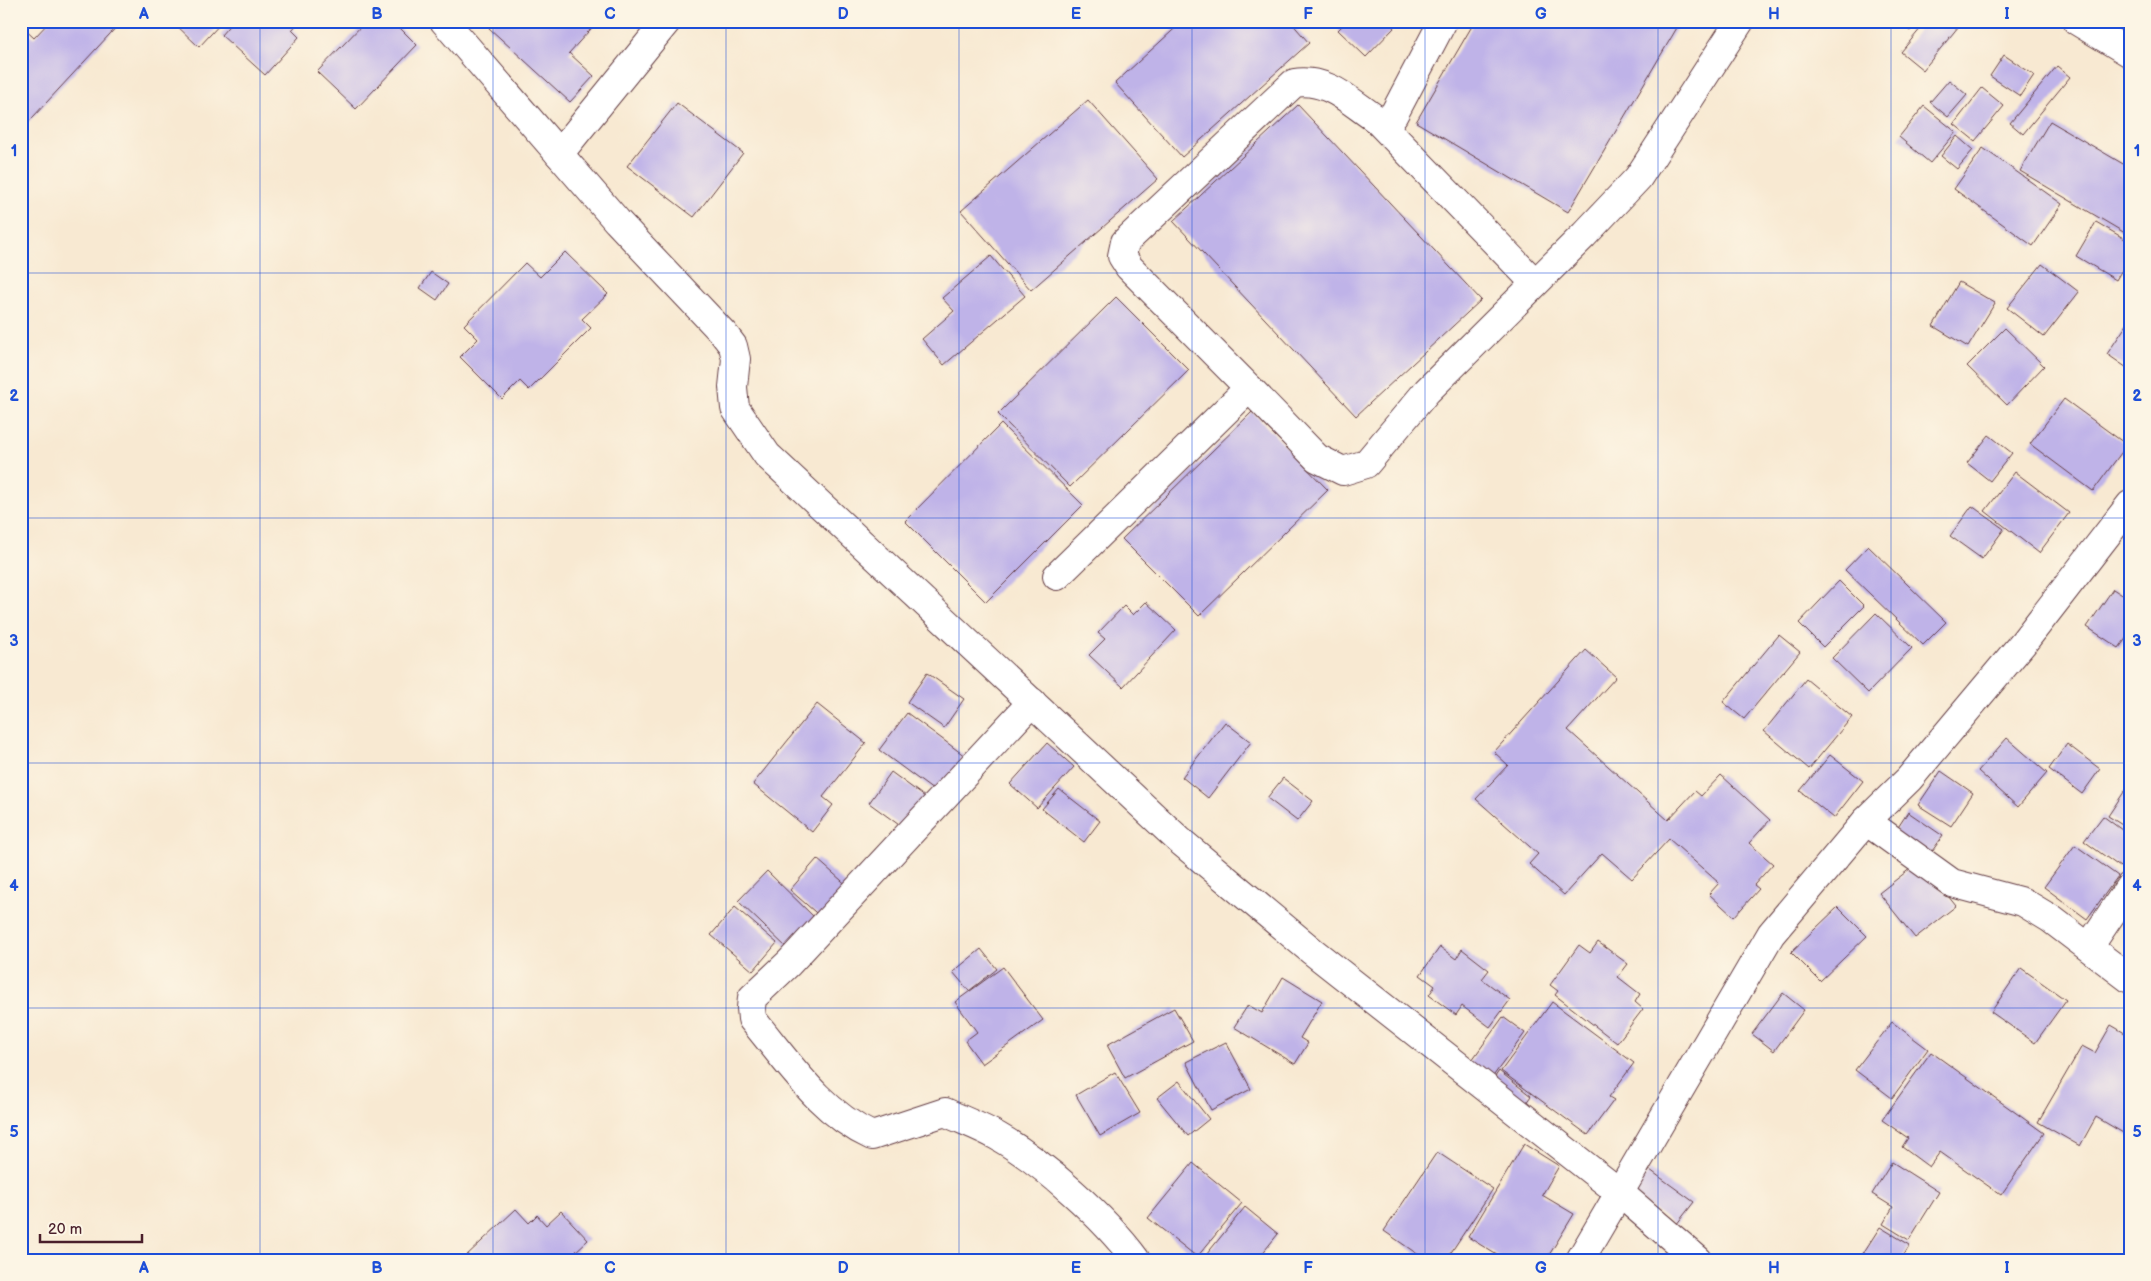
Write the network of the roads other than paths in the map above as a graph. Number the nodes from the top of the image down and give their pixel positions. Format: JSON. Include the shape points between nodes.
{"nodes":[{"id":1,"x":444,"y":21,"type":"edge"},
{"id":2,"x":667,"y":21,"type":"edge"},
{"id":3,"x":1443,"y":21,"type":"edge"},
{"id":4,"x":1740,"y":21,"type":"edge"},
{"id":5,"x":2077,"y":21,"type":"edge"},
{"id":6,"x":2130,"y":52,"type":"edge"},
{"id":7,"x":1376,"y":119,"type":"junction"},
{"id":8,"x":559,"y":154,"type":"junction"},
{"id":9,"x":1534,"y":282,"type":"junction"},
{"id":10,"x":1249,"y":388,"type":"junction"},
{"id":11,"x":2130,"y":505,"type":"edge"},
{"id":12,"x":1058,"y":576,"type":"dead end"},
{"id":13,"x":1032,"y":702,"type":"junction"},
{"id":14,"x":1866,"y":821,"type":"junction"},
{"id":15,"x":2130,"y":886,"type":"edge"},
{"id":16,"x":2089,"y":947,"type":"junction"},
{"id":17,"x":2130,"y":979,"type":"edge"},
{"id":18,"x":1620,"y":1193,"type":"junction"},
{"id":19,"x":1136,"y":1260,"type":"edge"},
{"id":20,"x":1580,"y":1260,"type":"edge"},
{"id":21,"x":1698,"y":1260,"type":"edge"}],
"edges":[{"from":1,"to":8,"type":"main road"},
{"from":2,"to":8,"type":"main road"},
{"from":3,"to":7,"type":"main road","via":[[1393,116],[1385,120]]},
{"from":4,"to":9,"type":"main road","via":[[1638,178]]},
{"from":5,"to":6,"type":"main road"},
{"from":7,"to":9,"type":"main road"},
{"from":7,"to":10,"type":"main road","via":[[1325,84],[1294,83],[1125,242],[1122,256],[1129,267]]},
{"from":8,"to":13,"type":"main road","via":[[733,346],[736,359],[735,408],[767,455]]},
{"from":9,"to":10,"type":"main road","via":[[1427,390],[1366,464],[1343,471],[1318,458]]},
{"from":10,"to":12,"type":"main road"},
{"from":11,"to":14,"type":"main road","via":[[2023,643],[1909,779]]},
{"from":13,"to":18,"type":"main road","via":[[1194,852],[1312,951]]},
{"from":13,"to":19,"type":"main road","via":[[789,963],[752,998],[752,1019],[815,1096],[853,1127],[872,1136],[945,1112],[997,1136],[1048,1172],[1117,1234]]},
{"from":14,"to":16,"type":"main road","via":[[1952,883],[2024,902]]},
{"from":14,"to":18,"type":"main road","via":[[1771,934]]},
{"from":15,"to":16,"type":"main road"},
{"from":16,"to":17,"type":"main road"},
{"from":18,"to":20,"type":"main road"},
{"from":18,"to":21,"type":"main road"}]}
